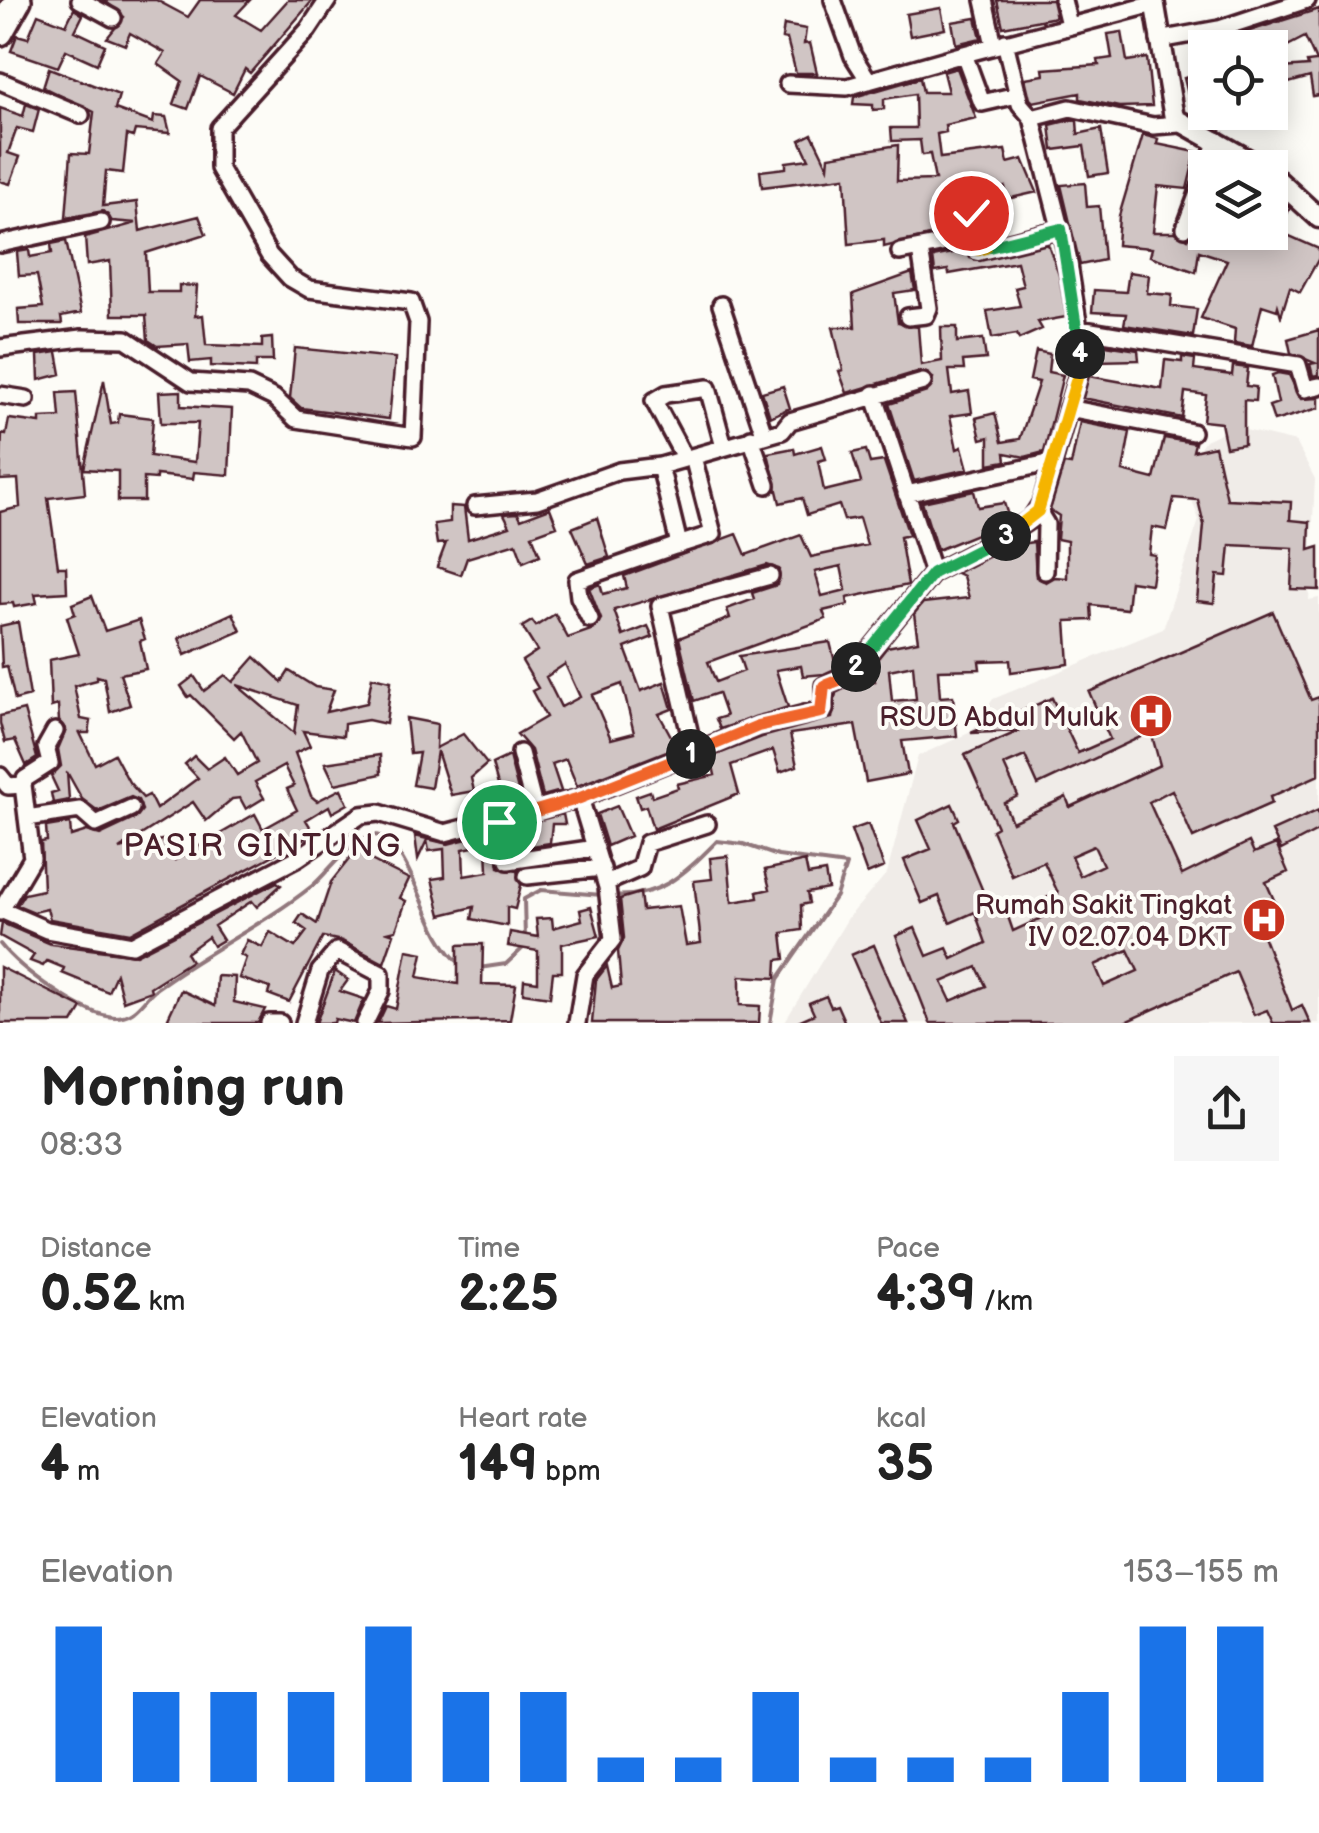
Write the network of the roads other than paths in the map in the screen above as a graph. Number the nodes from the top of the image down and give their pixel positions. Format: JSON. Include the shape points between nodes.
{"nodes":[{"id":1,"x":18,"y":0,"type":"edge"},
{"id":2,"x":80,"y":0,"type":"edge"},
{"id":3,"x":328,"y":0,"type":"edge"},
{"id":4,"x":833,"y":0,"type":"edge"},
{"id":5,"x":984,"y":0,"type":"edge"},
{"id":6,"x":1063,"y":0,"type":"edge"},
{"id":7,"x":1306,"y":0,"type":"edge"},
{"id":8,"x":1154,"y":2,"type":"edge"},
{"id":9,"x":114,"y":18,"type":"dead end"},
{"id":10,"x":1069,"y":25,"type":"junction"},
{"id":11,"x":0,"y":32,"type":"edge"},
{"id":12,"x":1159,"y":40,"type":"junction"},
{"id":13,"x":1000,"y":44,"type":"junction"},
{"id":14,"x":964,"y":54,"type":"junction"},
{"id":15,"x":854,"y":56,"type":"junction"},
{"id":16,"x":0,"y":80,"type":"edge"},
{"id":17,"x":869,"y":81,"type":"junction"},
{"id":18,"x":788,"y":84,"type":"dead end"},
{"id":19,"x":846,"y":87,"type":"junction"},
{"id":20,"x":1017,"y":95,"type":"junction"},
{"id":21,"x":81,"y":114,"type":"dead end"},
{"id":22,"x":1032,"y":118,"type":"junction"},
{"id":23,"x":1180,"y":124,"type":"junction"},
{"id":24,"x":1218,"y":140,"type":"junction"},
{"id":25,"x":1214,"y":150,"type":"edge"},
{"id":26,"x":1234,"y":150,"type":"edge"},
{"id":27,"x":1288,"y":190,"type":"edge"},
{"id":28,"x":971,"y":213,"type":"dead end"},
{"id":29,"x":1319,"y":218,"type":"edge"},
{"id":30,"x":1188,"y":220,"type":"edge"},
{"id":31,"x":100,"y":222,"type":"dead end"},
{"id":32,"x":1185,"y":228,"type":"dead end"},
{"id":33,"x":1061,"y":229,"type":"junction"},
{"id":34,"x":976,"y":236,"type":"junction"},
{"id":35,"x":0,"y":244,"type":"edge"},
{"id":36,"x":920,"y":249,"type":"junction"},
{"id":37,"x":900,"y":252,"type":"dead end"},
{"id":38,"x":721,"y":305,"type":"dead end"},
{"id":39,"x":908,"y":317,"type":"dead end"},
{"id":40,"x":1079,"y":329,"type":"junction"},
{"id":41,"x":0,"y":348,"type":"edge"},
{"id":42,"x":923,"y":382,"type":"dead end"},
{"id":43,"x":1312,"y":388,"type":"edge"},
{"id":44,"x":874,"y":394,"type":"junction"},
{"id":45,"x":0,"y":395,"type":"edge"},
{"id":46,"x":26,"y":399,"type":"dead end"},
{"id":47,"x":1068,"y":408,"type":"junction"},
{"id":48,"x":1192,"y":432,"type":"dead end"},
{"id":49,"x":758,"y":436,"type":"junction"},
{"id":50,"x":724,"y":447,"type":"junction"},
{"id":51,"x":689,"y":458,"type":"junction"},
{"id":52,"x":1053,"y":462,"type":"junction"},
{"id":53,"x":660,"y":466,"type":"junction"},
{"id":54,"x":766,"y":485,"type":"dead end"},
{"id":55,"x":906,"y":494,"type":"junction"},
{"id":56,"x":475,"y":506,"type":"dead end"},
{"id":57,"x":1038,"y":511,"type":"junction"},
{"id":58,"x":675,"y":546,"type":"junction"},
{"id":59,"x":1045,"y":571,"type":"dead end"},
{"id":60,"x":933,"y":573,"type":"junction"},
{"id":61,"x":770,"y":576,"type":"dead end"},
{"id":62,"x":590,"y":619,"type":"dead end"},
{"id":63,"x":55,"y":731,"type":"dead end"},
{"id":64,"x":694,"y":752,"type":"junction"},
{"id":65,"x":520,"y":753,"type":"dead end"},
{"id":66,"x":0,"y":776,"type":"edge"},
{"id":67,"x":24,"y":785,"type":"junction"},
{"id":68,"x":580,"y":798,"type":"junction"},
{"id":69,"x":132,"y":808,"type":"dead end"},
{"id":70,"x":535,"y":811,"type":"junction"},
{"id":71,"x":27,"y":818,"type":"junction"},
{"id":72,"x":707,"y":824,"type":"dead end"},
{"id":73,"x":596,"y":848,"type":"junction"},
{"id":74,"x":508,"y":861,"type":"dead end"},
{"id":75,"x":527,"y":876,"type":"dead end"},
{"id":76,"x":605,"y":879,"type":"junction"},
{"id":77,"x":1,"y":911,"type":"edge"},
{"id":78,"x":269,"y":1023,"type":"edge"},
{"id":79,"x":280,"y":1023,"type":"edge"},
{"id":80,"x":304,"y":1023,"type":"edge"},
{"id":81,"x":365,"y":1023,"type":"edge"},
{"id":82,"x":577,"y":1023,"type":"edge"}],
"edges":[{"from":1,"to":11,"type":"highway"},
{"from":2,"to":9,"type":"street"},
{"from":3,"to":41,"type":"street","via":[[219,128],[219,168],[269,255],[290,278],[309,289],[412,302],[418,322],[413,436],[296,419],[249,386],[191,382],[126,339]]},
{"from":4,"to":15,"type":"street"},
{"from":5,"to":13,"type":"street"},
{"from":6,"to":10,"type":"street"},
{"from":7,"to":12,"type":"street","via":[[1219,29]]},
{"from":8,"to":10,"type":"street"},
{"from":8,"to":12,"type":"street"},
{"from":10,"to":13,"type":"street"},
{"from":12,"to":23,"type":"street","via":[[1171,110]]},
{"from":13,"to":14,"type":"street"},
{"from":13,"to":20,"type":"street"},
{"from":14,"to":17,"type":"street"},
{"from":14,"to":20,"type":"street","via":[[982,103]]},
{"from":15,"to":17,"type":"street"},
{"from":15,"to":19,"type":"street"},
{"from":16,"to":21,"type":"street"},
{"from":17,"to":19,"type":"street"},
{"from":18,"to":19,"type":"street"},
{"from":20,"to":22,"type":"street"},
{"from":22,"to":23,"type":"street","via":[[1070,108],[1153,126]]},
{"from":22,"to":33,"type":"street"},
{"from":23,"to":24,"type":"street"},
{"from":24,"to":25,"type":"street"},
{"from":24,"to":26,"type":"street"},
{"from":27,"to":29,"type":"street"},
{"from":28,"to":34,"type":"street"},
{"from":30,"to":32,"type":"street"},
{"from":31,"to":35,"type":"street"},
{"from":33,"to":34,"type":"street","via":[[978,250]]},
{"from":33,"to":40,"type":"street"},
{"from":34,"to":36,"type":"street"},
{"from":36,"to":37,"type":"street"},
{"from":36,"to":39,"type":"street","via":[[929,308]]},
{"from":38,"to":49,"type":"street"},
{"from":40,"to":43,"type":"street","via":[[1298,365]]},
{"from":40,"to":47,"type":"street"},
{"from":42,"to":44,"type":"street"},
{"from":44,"to":49,"type":"street"},
{"from":44,"to":55,"type":"street"},
{"from":45,"to":46,"type":"street"},
{"from":47,"to":48,"type":"street"},
{"from":47,"to":52,"type":"street"},
{"from":49,"to":50,"type":"street"},
{"from":49,"to":54,"type":"street"},
{"from":50,"to":51,"type":"street"},
{"from":50,"to":51,"type":"street","via":[[708,388],[666,394],[654,401]]},
{"from":51,"to":53,"type":"street"},
{"from":51,"to":58,"type":"street","via":[[714,534]]},
{"from":52,"to":55,"type":"street"},
{"from":52,"to":57,"type":"street"},
{"from":53,"to":56,"type":"street","via":[[619,471],[537,500]]},
{"from":53,"to":58,"type":"street","via":[[678,527]]},
{"from":55,"to":60,"type":"street"},
{"from":57,"to":59,"type":"street","via":[[1046,524]]},
{"from":57,"to":60,"type":"street","via":[[1007,536]]},
{"from":58,"to":62,"type":"street","via":[[577,580]]},
{"from":60,"to":64,"type":"street","via":[[849,676],[824,686],[825,709]]},
{"from":61,"to":64,"type":"street","via":[[660,606]]},
{"from":63,"to":67,"type":"street","via":[[46,747],[46,769]]},
{"from":64,"to":68,"type":"street"},
{"from":65,"to":70,"type":"street"},
{"from":66,"to":67,"type":"street","via":[[8,786]]},
{"from":67,"to":71,"type":"street"},
{"from":68,"to":70,"type":"street"},
{"from":68,"to":73,"type":"street"},
{"from":69,"to":71,"type":"street","via":[[96,824],[80,810]]},
{"from":70,"to":77,"type":"street","via":[[445,833],[370,813],[132,945],[46,930]]},
{"from":71,"to":77,"type":"street","via":[[32,858]]},
{"from":72,"to":76,"type":"street","via":[[646,843],[640,868]]},
{"from":73,"to":74,"type":"street"},
{"from":73,"to":76,"type":"street"},
{"from":75,"to":76,"type":"street"},
{"from":76,"to":82,"type":"street","via":[[613,939],[584,975]]},
{"from":78,"to":79,"type":"street"},
{"from":80,"to":81,"type":"street","via":[[320,972],[337,951],[382,974]]}]}
